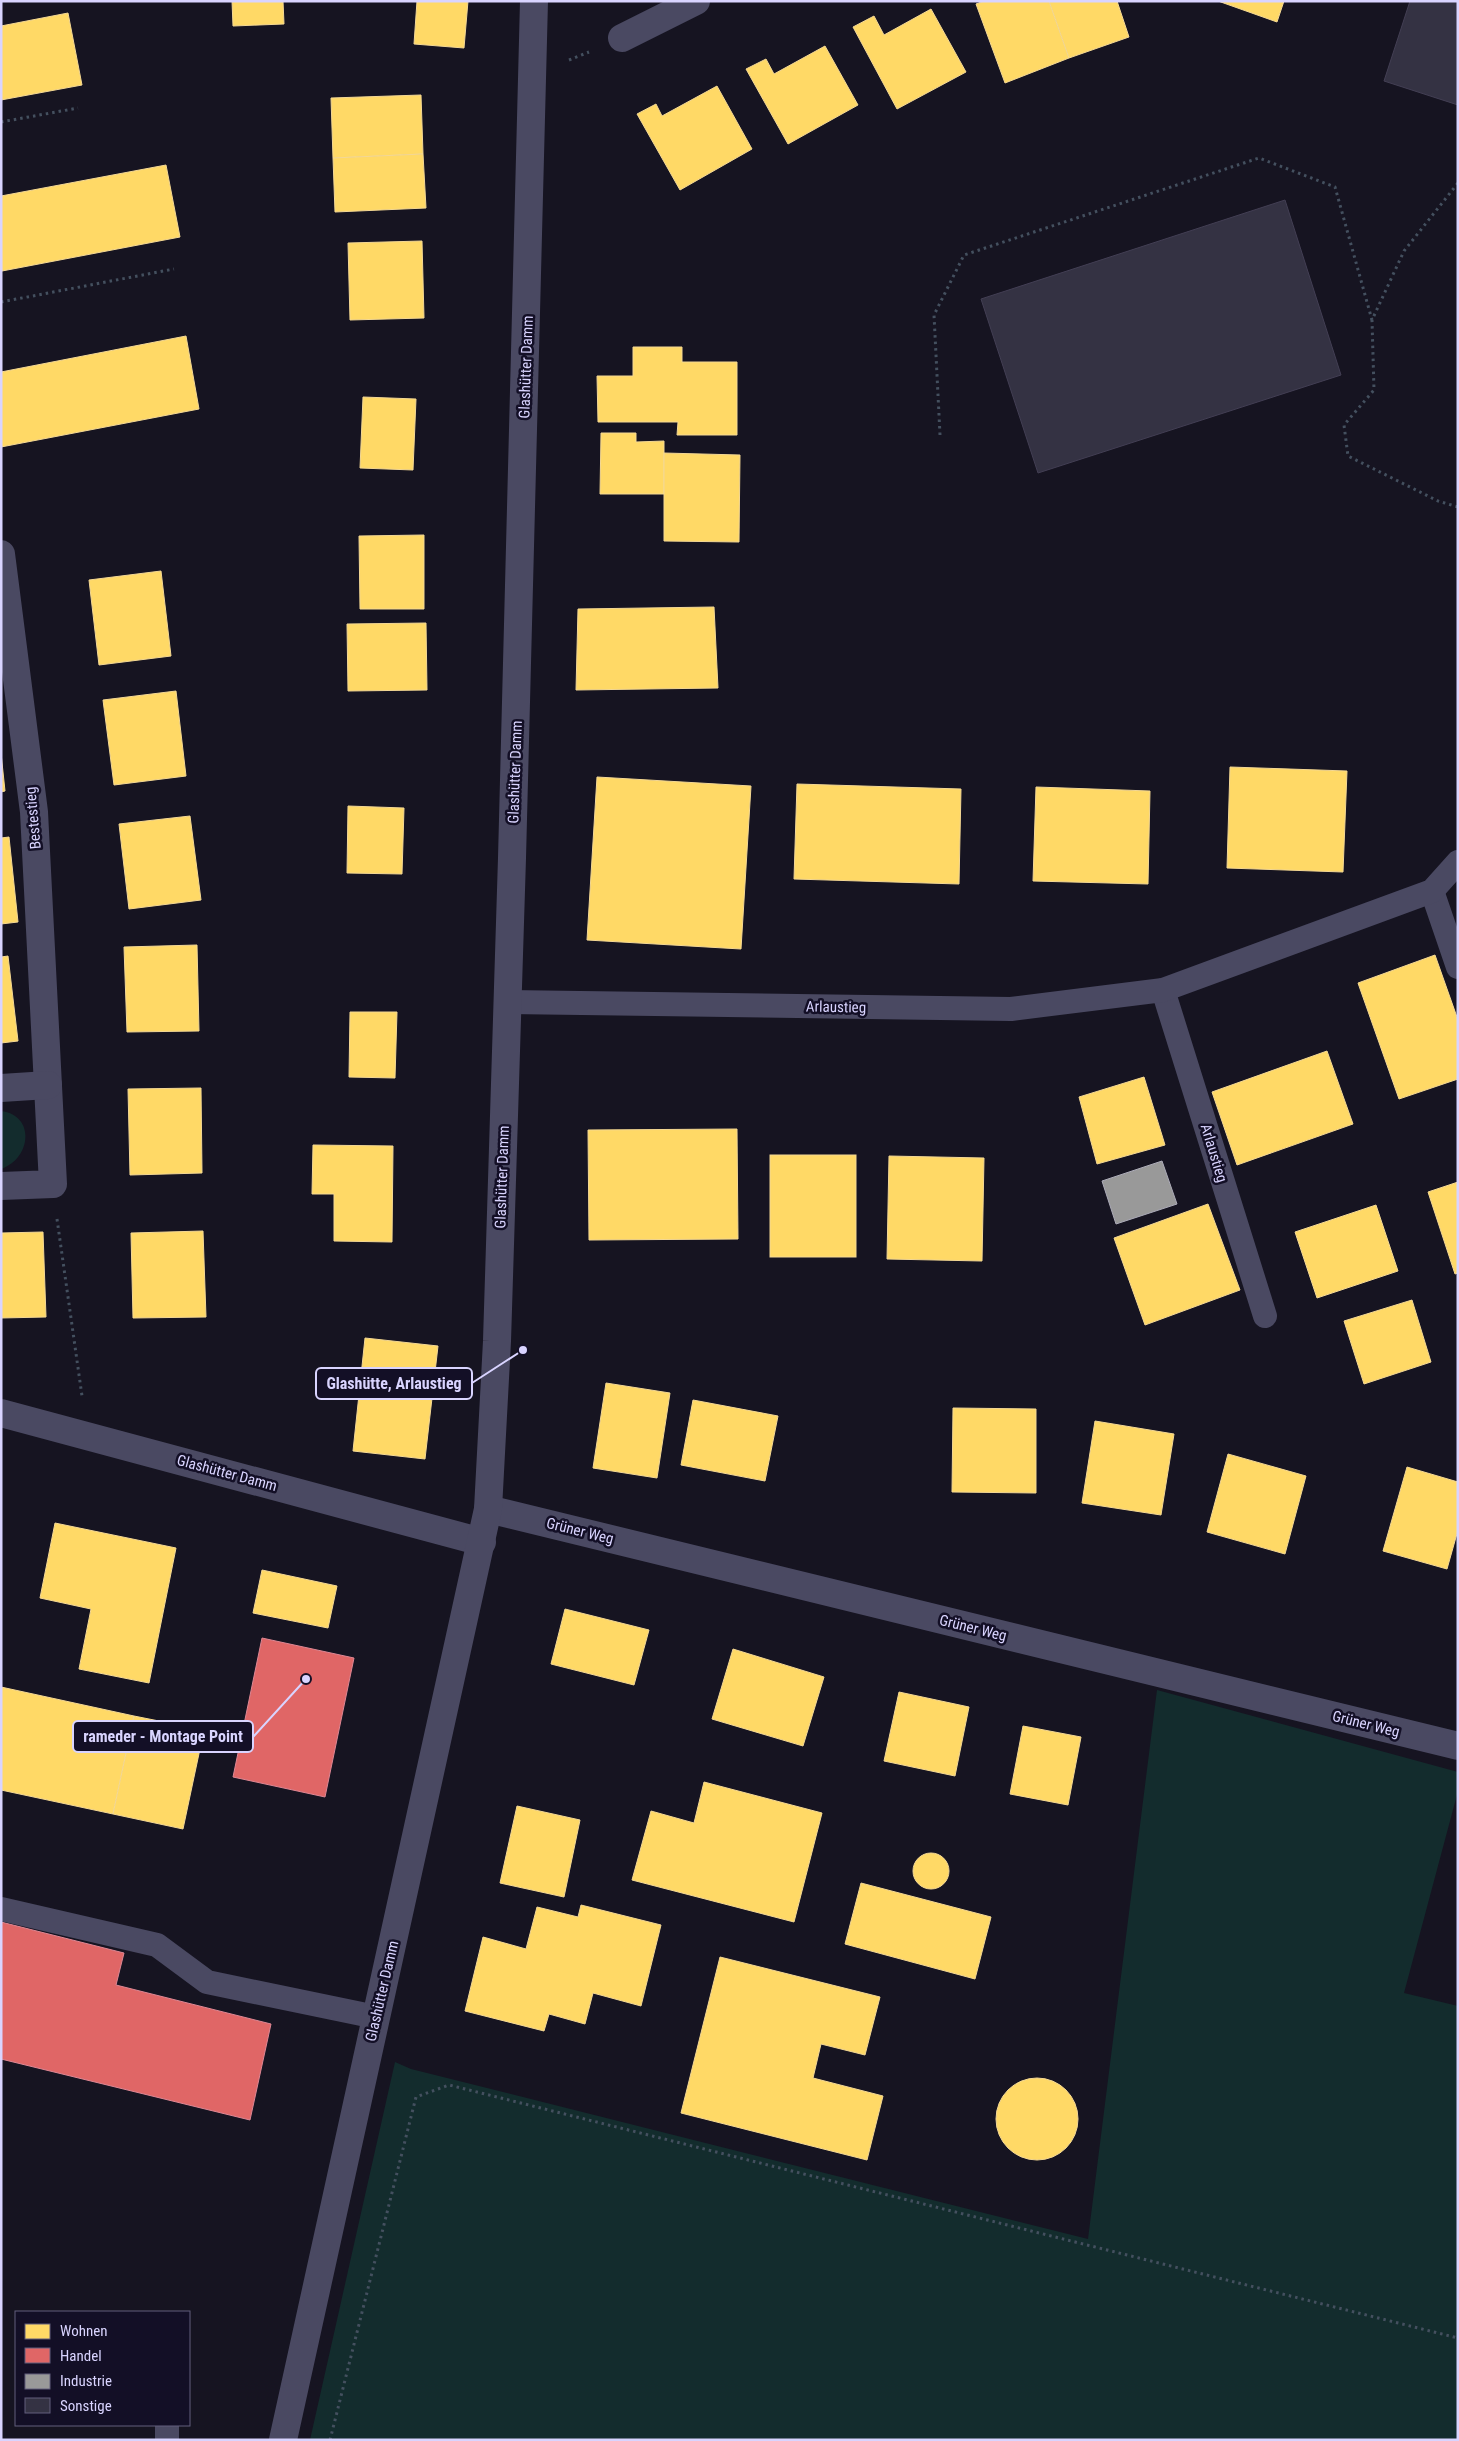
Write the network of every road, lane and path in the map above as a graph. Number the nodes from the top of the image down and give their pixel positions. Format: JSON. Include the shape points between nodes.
{"nodes":[{"id":1,"x":534,"y":1,"type":"edge"},
{"id":2,"x":696,"y":1,"type":"edge"},
{"id":3,"x":622,"y":38,"type":"joint"},
{"id":4,"x":533,"y":76,"type":"junction"},
{"id":5,"x":78,"y":108,"type":"dead end"},
{"id":6,"x":1,"y":122,"type":"edge"},
{"id":7,"x":1458,"y":183,"type":"edge"},
{"id":8,"x":174,"y":269,"type":"dead end"},
{"id":9,"x":1,"y":302,"type":"edge"},
{"id":10,"x":1372,"y":320,"type":"junction"},
{"id":11,"x":940,"y":435,"type":"dead end"},
{"id":12,"x":1458,"y":507,"type":"edge"},
{"id":13,"x":1,"y":554,"type":"edge"},
{"id":14,"x":1458,"y":862,"type":"edge"},
{"id":15,"x":1432,"y":891,"type":"junction"},
{"id":16,"x":1458,"y":967,"type":"edge"},
{"id":17,"x":1163,"y":990,"type":"junction"},
{"id":18,"x":508,"y":1002,"type":"junction"},
{"id":19,"x":48,"y":1085,"type":"junction"},
{"id":20,"x":1,"y":1088,"type":"edge"},
{"id":21,"x":1,"y":1186,"type":"edge"},
{"id":22,"x":63,"y":1260,"type":"dead end"},
{"id":23,"x":1264,"y":1316,"type":"dead end"},
{"id":24,"x":1,"y":1412,"type":"edge"},
{"id":25,"x":88,"y":1436,"type":"junction"},
{"id":26,"x":488,"y":1509,"type":"junction"},
{"id":27,"x":482,"y":1542,"type":"junction"},
{"id":28,"x":1458,"y":1746,"type":"edge"},
{"id":29,"x":1,"y":1909,"type":"edge"},
{"id":30,"x":376,"y":2018,"type":"junction"},
{"id":31,"x":1458,"y":2338,"type":"edge"},
{"id":32,"x":167,"y":2426,"type":"edge"},
{"id":33,"x":168,"y":2440,"type":"edge"},
{"id":34,"x":283,"y":2440,"type":"edge"},
{"id":35,"x":330,"y":2440,"type":"edge"}],
"edges":[{"from":1,"to":4,"type":"street","name":"Glashütter Damm"},
{"from":2,"to":3,"type":"street"},
{"from":3,"to":4,"type":"path"},
{"from":4,"to":18,"type":"street","name":"Glashütter Damm"},
{"from":5,"to":6,"type":"path"},
{"from":7,"to":10,"type":"path","via":[[1404,251]]},
{"from":8,"to":9,"type":"path"},
{"from":10,"to":11,"type":"path","via":[[1335,187],[1259,158],[964,255],[934,315]]},
{"from":10,"to":12,"type":"path","via":[[1374,390],[1344,425],[1348,456]]},
{"from":13,"to":19,"type":"street","name":"Bestestieg","via":[[34,812]]},
{"from":14,"to":15,"type":"lane","name":"Arlaustieg"},
{"from":15,"to":16,"type":"lane"},
{"from":15,"to":17,"type":"lane","name":"Arlaustieg"},
{"from":17,"to":18,"type":"lane","name":"Arlaustieg","via":[[1011,1009]]},
{"from":17,"to":23,"type":"lane","name":"Arlaustieg"},
{"from":18,"to":26,"type":"street","name":"Glashütter Damm"},
{"from":19,"to":20,"type":"street"},
{"from":19,"to":21,"type":"street","name":"Bestestieg","via":[[53,1184]]},
{"from":22,"to":25,"type":"path"},
{"from":24,"to":25,"type":"street","name":"Glashütter Damm"},
{"from":25,"to":27,"type":"street","name":"Glashütter Damm"},
{"from":26,"to":27,"type":"street","name":"Glashütter Damm"},
{"from":26,"to":28,"type":"street","name":"Grüner Weg"},
{"from":27,"to":30,"type":"street","name":"Glashütter Damm"},
{"from":29,"to":30,"type":"lane","via":[[157,1946],[207,1982]]},
{"from":30,"to":34,"type":"street","name":"Glashütter Damm"},
{"from":31,"to":35,"type":"path","via":[[449,2085],[416,2097]]},
{"from":32,"to":33,"type":"lane"}]}
